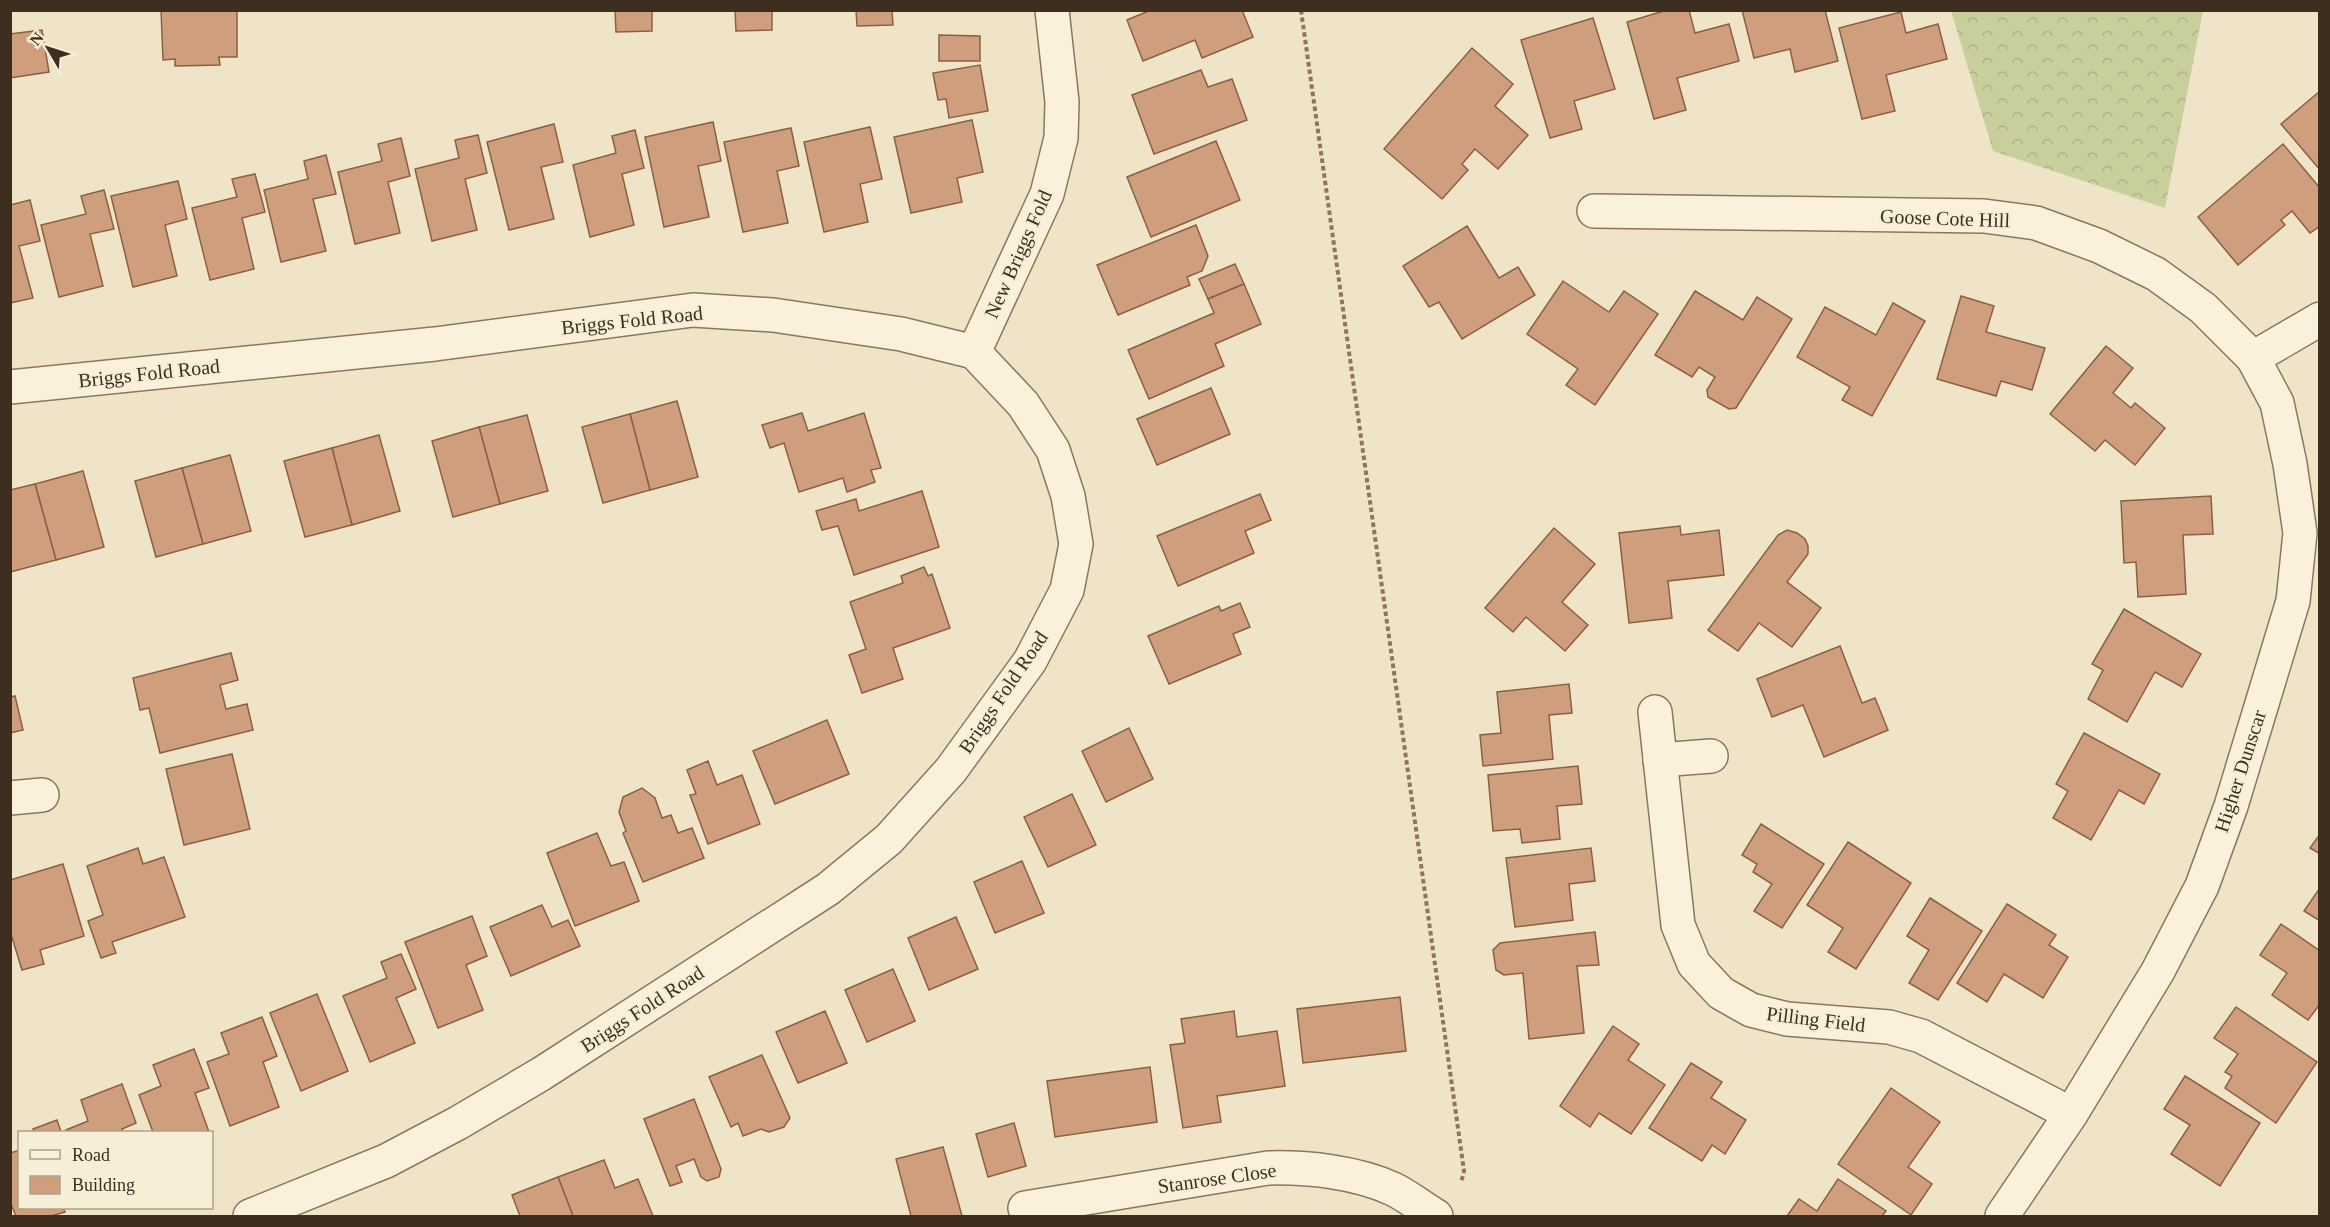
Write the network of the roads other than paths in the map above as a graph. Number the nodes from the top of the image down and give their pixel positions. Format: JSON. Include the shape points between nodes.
{"nodes":[{"id":1,"x":1052,"y":10,"type":"edge"},
{"id":2,"x":1594,"y":211,"type":"dead end"},
{"id":3,"x":2319,"y":319,"type":"edge"},
{"id":4,"x":974,"y":352,"type":"junction"},
{"id":5,"x":2253,"y":358,"type":"junction"},
{"id":6,"x":10,"y":387,"type":"edge"},
{"id":7,"x":1655,"y":712,"type":"dead end"},
{"id":8,"x":1711,"y":756,"type":"dead end"},
{"id":9,"x":1660,"y":760,"type":"junction"},
{"id":10,"x":2071,"y":1113,"type":"junction"},
{"id":11,"x":1447,"y":1205,"type":"edge"},
{"id":12,"x":1025,"y":1208,"type":"dead end"},
{"id":13,"x":250,"y":1216,"type":"edge"},
{"id":14,"x":2002,"y":1216,"type":"edge"}],
"edges":[{"from":1,"to":4,"type":"street","name":"New Briggs Fold","via":[[1062,102],[1061,138],[1047,194]]},
{"from":2,"to":5,"type":"street","name":"Goose Cote Hill","via":[[1984,216],[2036,223],[2099,246],[2156,274],[2203,308]]},
{"from":3,"to":5,"type":"street"},
{"from":4,"to":6,"type":"street","name":"Briggs Fold Road","via":[[890,332],[773,315],[693,310],[435,344]]},
{"from":4,"to":13,"type":"street","name":"Briggs Fold Road","via":[[1023,404],[1053,450],[1068,496],[1077,543],[1067,591],[1030,661],[951,770],[889,839],[828,889],[541,1074],[386,1161]]},
{"from":5,"to":10,"type":"street","name":"Higher Dunscar","via":[[2277,403],[2290,464],[2300,533],[2293,601],[2202,885],[2158,971]]},
{"from":7,"to":9,"type":"street","name":"Pilling Field"},
{"from":8,"to":9,"type":"street"},
{"from":9,"to":10,"type":"street","name":"Pilling Field","via":[[1677,926],[1694,964],[1720,993],[1751,1010],[1786,1019],[1889,1027],[1921,1036]]},
{"from":10,"to":14,"type":"street","name":"Higher Dunscar"},
{"from":11,"to":12,"type":"street","name":"Stanrose Close","via":[[1341,1173],[1295,1167],[1268,1168]]}]}
